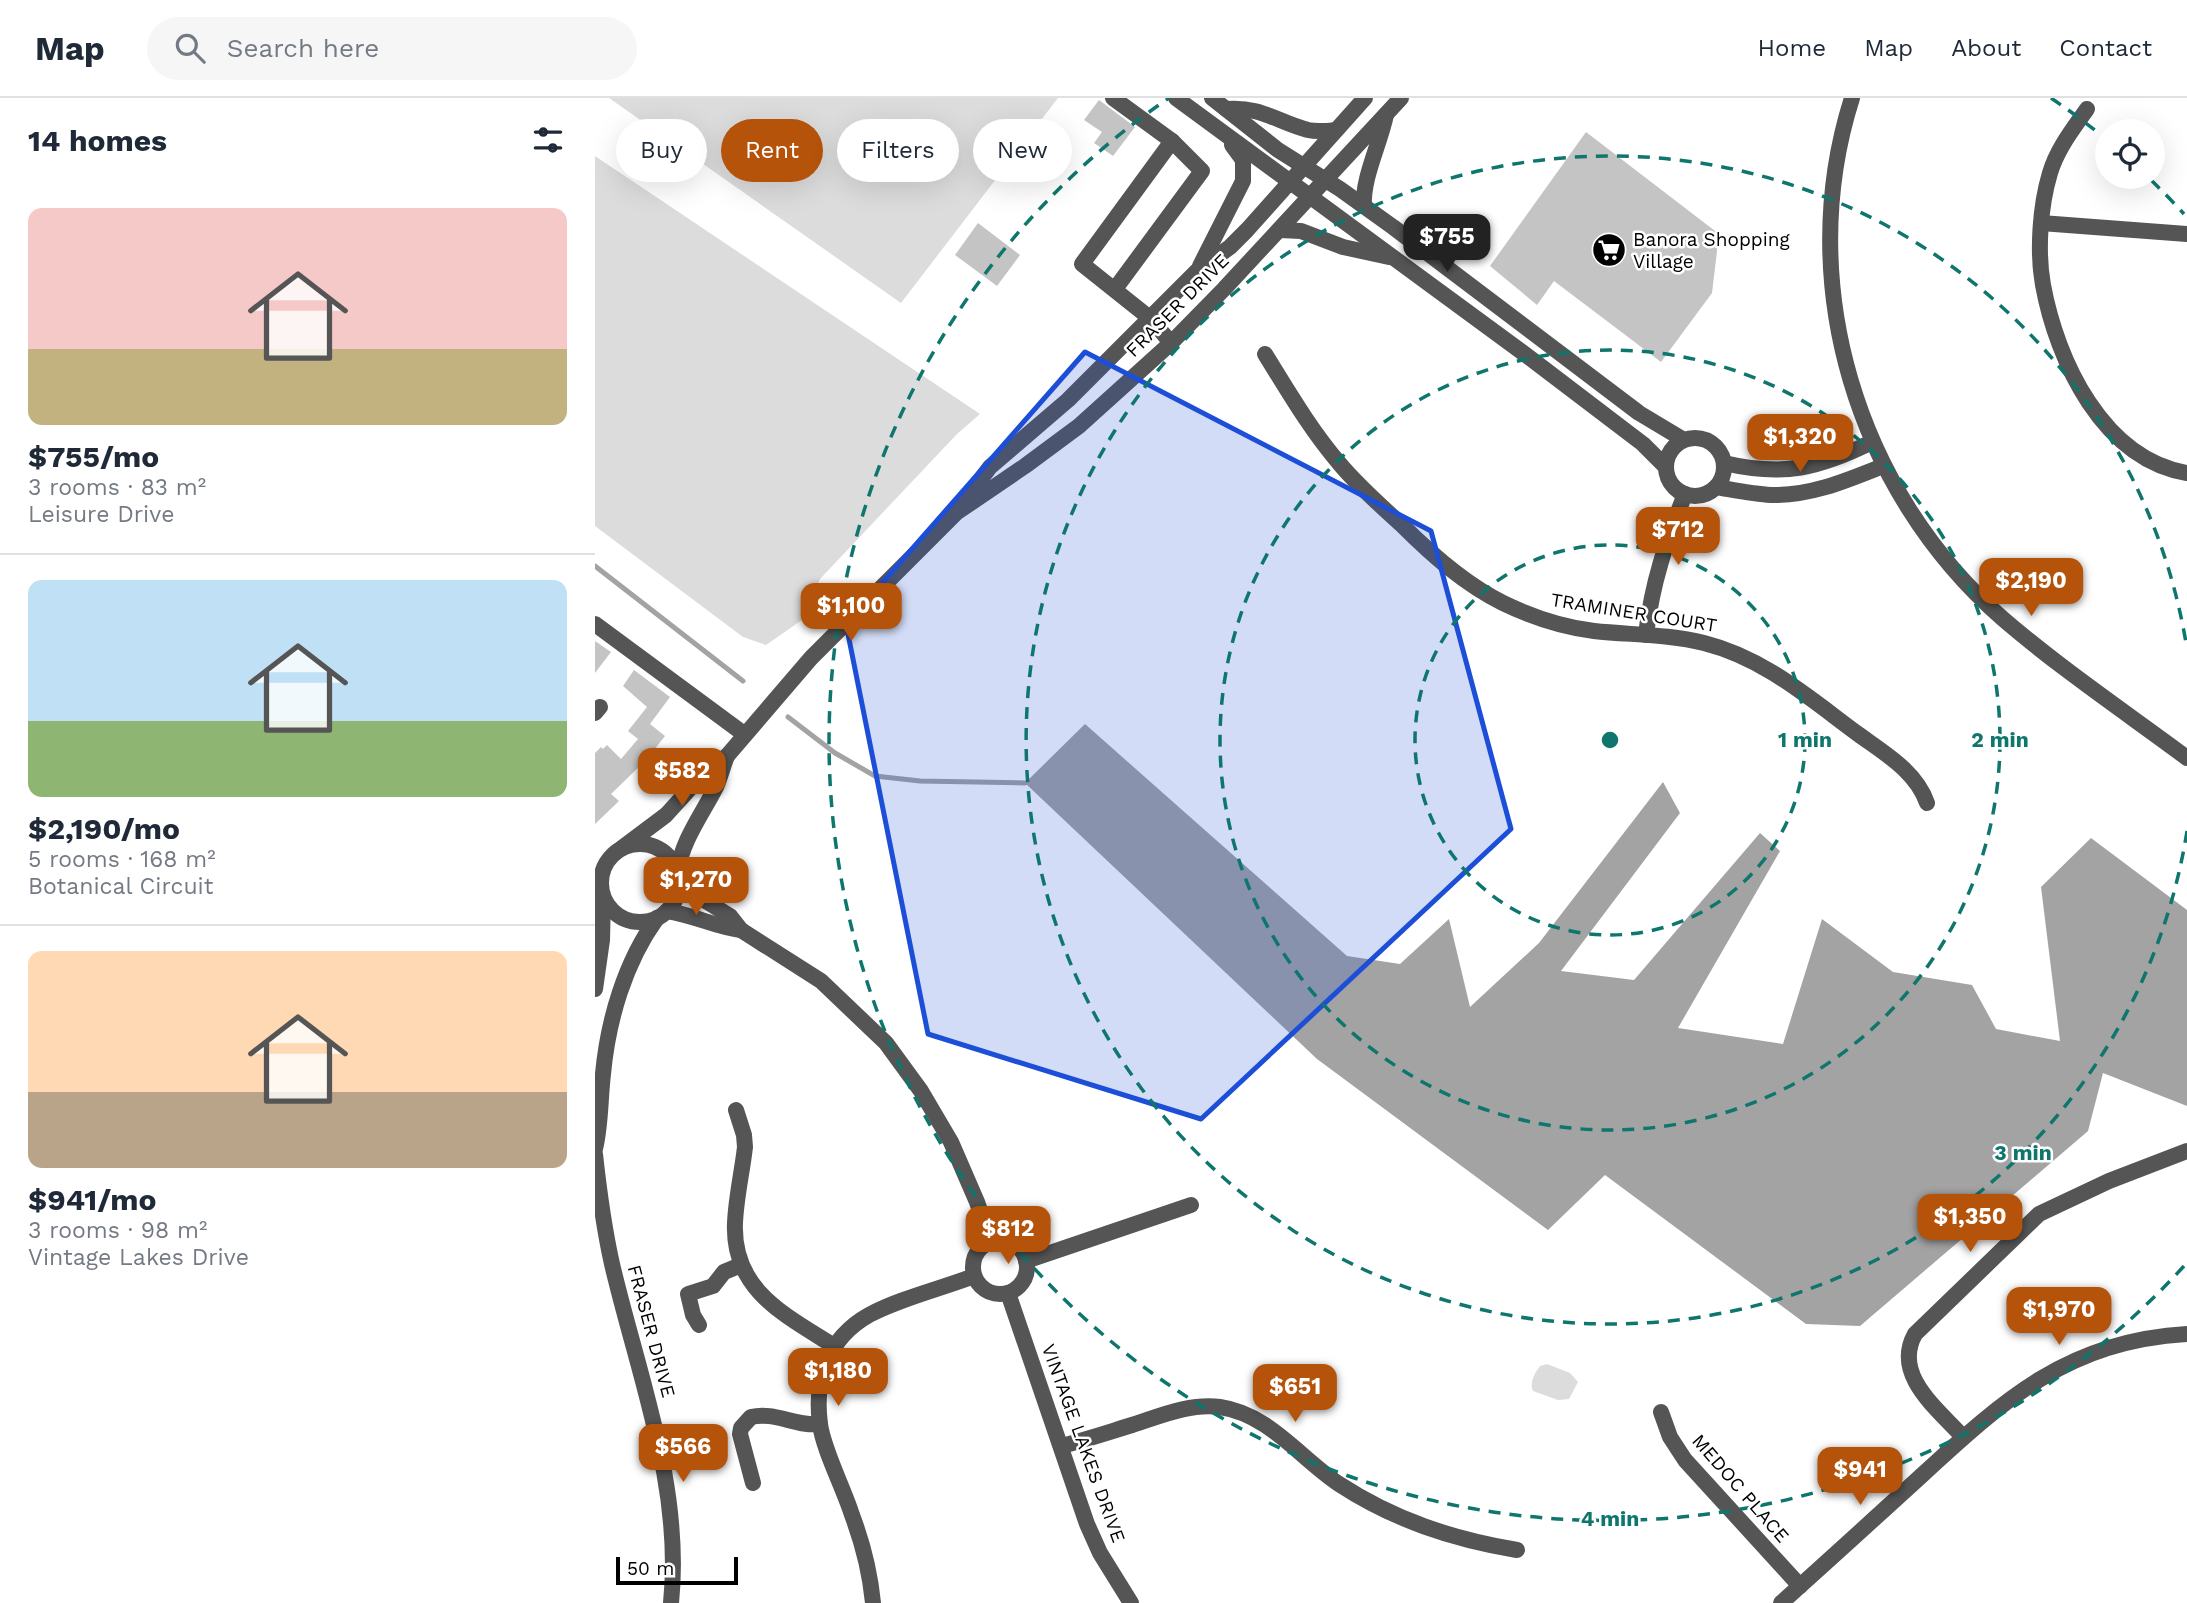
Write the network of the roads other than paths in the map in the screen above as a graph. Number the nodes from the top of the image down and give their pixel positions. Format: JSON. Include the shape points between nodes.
{"nodes":[{"id":1,"x":1113,"y":98,"type":"edge"},
{"id":2,"x":1176,"y":98,"type":"edge"},
{"id":3,"x":1212,"y":98,"type":"edge"},
{"id":4,"x":1365,"y":98,"type":"edge"},
{"id":5,"x":1401,"y":98,"type":"edge"},
{"id":6,"x":1852,"y":98,"type":"edge"},
{"id":7,"x":1226,"y":109,"type":"junction"},
{"id":8,"x":2087,"y":109,"type":"dead end"},
{"id":9,"x":1386,"y":115,"type":"junction"},
{"id":10,"x":1336,"y":130,"type":"junction"},
{"id":11,"x":1226,"y":136,"type":"junction"},
{"id":12,"x":1173,"y":141,"type":"junction"},
{"id":13,"x":1304,"y":167,"type":"junction"},
{"id":14,"x":1325,"y":180,"type":"junction"},
{"id":15,"x":1290,"y":182,"type":"junction"},
{"id":16,"x":1310,"y":196,"type":"junction"},
{"id":17,"x":1364,"y":206,"type":"junction"},
{"id":18,"x":2041,"y":223,"type":"junction"},
{"id":19,"x":1280,"y":230,"type":"junction"},
{"id":20,"x":2187,"y":234,"type":"edge"},
{"id":21,"x":1395,"y":258,"type":"junction"},
{"id":22,"x":1197,"y":271,"type":"junction"},
{"id":23,"x":1466,"y":283,"type":"junction"},
{"id":24,"x":1115,"y":289,"type":"junction"},
{"id":25,"x":1151,"y":319,"type":"junction"},
{"id":26,"x":1171,"y":343,"type":"junction"},
{"id":27,"x":1265,"y":354,"type":"dead end"},
{"id":28,"x":1526,"y":355,"type":"junction"},
{"id":29,"x":1607,"y":389,"type":"junction"},
{"id":30,"x":1578,"y":394,"type":"junction"},
{"id":31,"x":1684,"y":440,"type":"junction"},
{"id":32,"x":1873,"y":442,"type":"junction"},
{"id":33,"x":1724,"y":463,"type":"junction"},
{"id":34,"x":1884,"y":466,"type":"junction"},
{"id":35,"x":1666,"y":467,"type":"junction"},
{"id":36,"x":2187,"y":473,"type":"edge"},
{"id":37,"x":1716,"y":487,"type":"junction"},
{"id":38,"x":1685,"y":494,"type":"junction"},
{"id":39,"x":956,"y":513,"type":"junction"},
{"id":40,"x":595,"y":624,"type":"edge"},
{"id":41,"x":1646,"y":635,"type":"junction"},
{"id":42,"x":744,"y":734,"type":"junction"},
{"id":43,"x":726,"y":756,"type":"junction"},
{"id":44,"x":2187,"y":758,"type":"edge"},
{"id":45,"x":1927,"y":803,"type":"dead end"},
{"id":46,"x":618,"y":850,"type":"junction"},
{"id":47,"x":595,"y":855,"type":"edge"},
{"id":48,"x":678,"y":875,"type":"junction"},
{"id":49,"x":600,"y":891,"type":"edge"},
{"id":50,"x":662,"y":915,"type":"junction"},
{"id":51,"x":741,"y":930,"type":"junction"},
{"id":52,"x":595,"y":989,"type":"edge"},
{"id":53,"x":736,"y":1110,"type":"dead end"},
{"id":54,"x":595,"y":1149,"type":"edge"},
{"id":55,"x":2187,"y":1151,"type":"edge"},
{"id":56,"x":595,"y":1154,"type":"edge"},
{"id":57,"x":1191,"y":1205,"type":"dead end"},
{"id":58,"x":991,"y":1242,"type":"junction"},
{"id":59,"x":1026,"y":1261,"type":"junction"},
{"id":60,"x":741,"y":1265,"type":"junction"},
{"id":61,"x":974,"y":1276,"type":"junction"},
{"id":62,"x":1008,"y":1293,"type":"junction"},
{"id":63,"x":699,"y":1325,"type":"dead end"},
{"id":64,"x":2187,"y":1334,"type":"edge"},
{"id":65,"x":834,"y":1346,"type":"junction"},
{"id":66,"x":1661,"y":1412,"type":"dead end"},
{"id":67,"x":820,"y":1424,"type":"junction"},
{"id":68,"x":1963,"y":1437,"type":"junction"},
{"id":69,"x":1061,"y":1446,"type":"junction"},
{"id":70,"x":753,"y":1483,"type":"dead end"},
{"id":71,"x":1517,"y":1550,"type":"dead end"},
{"id":72,"x":1800,"y":1586,"type":"junction"},
{"id":73,"x":671,"y":1603,"type":"edge"},
{"id":74,"x":873,"y":1603,"type":"edge"},
{"id":75,"x":1131,"y":1603,"type":"edge"},
{"id":76,"x":1781,"y":1603,"type":"edge"}],
"edges":[{"from":1,"to":12,"type":"street"},
{"from":2,"to":11,"type":"street"},
{"from":3,"to":7,"type":"street"},
{"from":4,"to":10,"type":"street","name":"FRASER DRIVE"},
{"from":5,"to":9,"type":"street","name":"FRASER DRIVE"},
{"from":6,"to":32,"type":"street","via":[[1837,159],[1830,262],[1846,370]]},
{"from":7,"to":10,"type":"street","via":[[1245,108],[1305,129]]},
{"from":7,"to":13,"type":"street"},
{"from":8,"to":18,"type":"street","via":[[2052,165]]},
{"from":9,"to":14,"type":"street","name":"FRASER DRIVE"},
{"from":9,"to":17,"type":"street"},
{"from":10,"to":13,"type":"street","name":"FRASER DRIVE"},
{"from":11,"to":15,"type":"street"},
{"from":11,"to":22,"type":"street","via":[[1243,160],[1243,181]]},
{"from":12,"to":24,"type":"street","via":[[1202,171]]},
{"from":12,"to":24,"type":"street","via":[[1082,264]]},
{"from":13,"to":14,"type":"street"},
{"from":13,"to":15,"type":"street","name":"FRASER DRIVE"},
{"from":14,"to":16,"type":"street","name":"FRASER DRIVE"},
{"from":14,"to":17,"type":"street"},
{"from":15,"to":16,"type":"street"},
{"from":15,"to":22,"type":"street","name":"FRASER DRIVE","via":[[1230,247]]},
{"from":16,"to":19,"type":"street","name":"FRASER DRIVE"},
{"from":16,"to":21,"type":"street"},
{"from":17,"to":23,"type":"street"},
{"from":18,"to":20,"type":"street"},
{"from":18,"to":36,"type":"street","via":[[2042,282],[2052,323],[2080,387],[2125,445],[2151,463]]},
{"from":19,"to":21,"type":"street","via":[[1301,231],[1343,247]]},
{"from":19,"to":26,"type":"street","name":"FRASER DRIVE"},
{"from":21,"to":28,"type":"street"},
{"from":22,"to":25,"type":"street","name":"FRASER DRIVE"},
{"from":23,"to":28,"type":"street","via":[[1470,302],[1519,340]]},
{"from":23,"to":29,"type":"street"},
{"from":24,"to":25,"type":"street"},
{"from":25,"to":26,"type":"street"},
{"from":25,"to":39,"type":"street","name":"FRASER DRIVE","via":[[990,467]]},
{"from":26,"to":39,"type":"street","name":"FRASER DRIVE","via":[[1079,426]]},
{"from":27,"to":41,"type":"street","name":"TRAMINER COURT","via":[[1340,465],[1456,574],[1543,620],[1594,631]]},
{"from":28,"to":30,"type":"street"},
{"from":29,"to":30,"type":"street"},
{"from":29,"to":31,"type":"street"},
{"from":30,"to":35,"type":"street"},
{"from":31,"to":33,"type":"street","via":[[1710,442]]},
{"from":31,"to":35,"type":"street","via":[[1671,451]]},
{"from":32,"to":33,"type":"street","via":[[1806,468],[1746,468]]},
{"from":32,"to":34,"type":"street"},
{"from":33,"to":37,"type":"street"},
{"from":34,"to":37,"type":"street","via":[[1835,485],[1789,494]]},
{"from":34,"to":44,"type":"street","via":[[1929,539],[2000,617]]},
{"from":35,"to":38,"type":"street","via":[[1672,484]]},
{"from":37,"to":38,"type":"street","via":[[1702,495]]},
{"from":38,"to":41,"type":"street","via":[[1651,596]]},
{"from":39,"to":42,"type":"street","name":"FRASER DRIVE","via":[[820,648]]},
{"from":40,"to":42,"type":"street"},
{"from":41,"to":45,"type":"street","name":"TRAMINER COURT","via":[[1720,647],[1789,681],[1900,765],[1919,785]]},
{"from":42,"to":43,"type":"street","name":"FRASER DRIVE"},
{"from":43,"to":46,"type":"street","name":"FRASER DRIVE","via":[[666,815]]},
{"from":43,"to":48,"type":"street","name":"FRASER DRIVE","via":[[716,786],[688,834]]},
{"from":46,"to":47,"type":"street"},
{"from":46,"to":48,"type":"street","via":[[638,844],[655,847],[668,855]]},
{"from":46,"to":49,"type":"street","via":[[603,870]]},
{"from":48,"to":50,"type":"street","via":[[677,897]]},
{"from":48,"to":51,"type":"street"},
{"from":49,"to":50,"type":"street","via":[[611,909],[628,920],[640,922]]},
{"from":49,"to":52,"type":"street","via":[[602,940]]},
{"from":50,"to":51,"type":"street","via":[[701,918]]},
{"from":50,"to":54,"type":"street","via":[[631,962],[612,1023]]},
{"from":51,"to":58,"type":"street","via":[[821,981],[904,1065],[951,1142]]},
{"from":53,"to":60,"type":"street","via":[[745,1147],[734,1226]]},
{"from":55,"to":68,"type":"street","via":[[2039,1214],[1915,1334],[1907,1356],[1912,1377]]},
{"from":56,"to":73,"type":"street","name":"FRASER DRIVE","via":[[612,1263],[656,1430],[670,1520]]},
{"from":57,"to":59,"type":"street"},
{"from":58,"to":59,"type":"street","via":[[1013,1244]]},
{"from":58,"to":61,"type":"street","via":[[976,1256]]},
{"from":59,"to":62,"type":"street","via":[[1023,1281]]},
{"from":60,"to":63,"type":"street","via":[[724,1272],[713,1286],[688,1293]]},
{"from":60,"to":65,"type":"street","via":[[765,1299]]},
{"from":61,"to":62,"type":"street","via":[[988,1291]]},
{"from":61,"to":65,"type":"street","via":[[869,1315]]},
{"from":62,"to":69,"type":"street","name":"VINTAGE LAKES DRIVE"},
{"from":64,"to":68,"type":"street","via":[[2145,1338],[2089,1353],[2020,1390]]},
{"from":65,"to":67,"type":"street","via":[[821,1374]]},
{"from":66,"to":72,"type":"street","name":"MEDOC PLACE","via":[[1685,1460]]},
{"from":67,"to":70,"type":"street","via":[[805,1426],[775,1416],[751,1417],[740,1434]]},
{"from":67,"to":74,"type":"street","via":[[864,1551]]},
{"from":68,"to":72,"type":"street"},
{"from":69,"to":71,"type":"street","via":[[1172,1412],[1220,1407],[1266,1426],[1336,1482],[1394,1516],[1451,1536]]},
{"from":69,"to":75,"type":"street","name":"VINTAGE LAKES DRIVE","via":[[1087,1524]]},
{"from":72,"to":76,"type":"street"}]}
